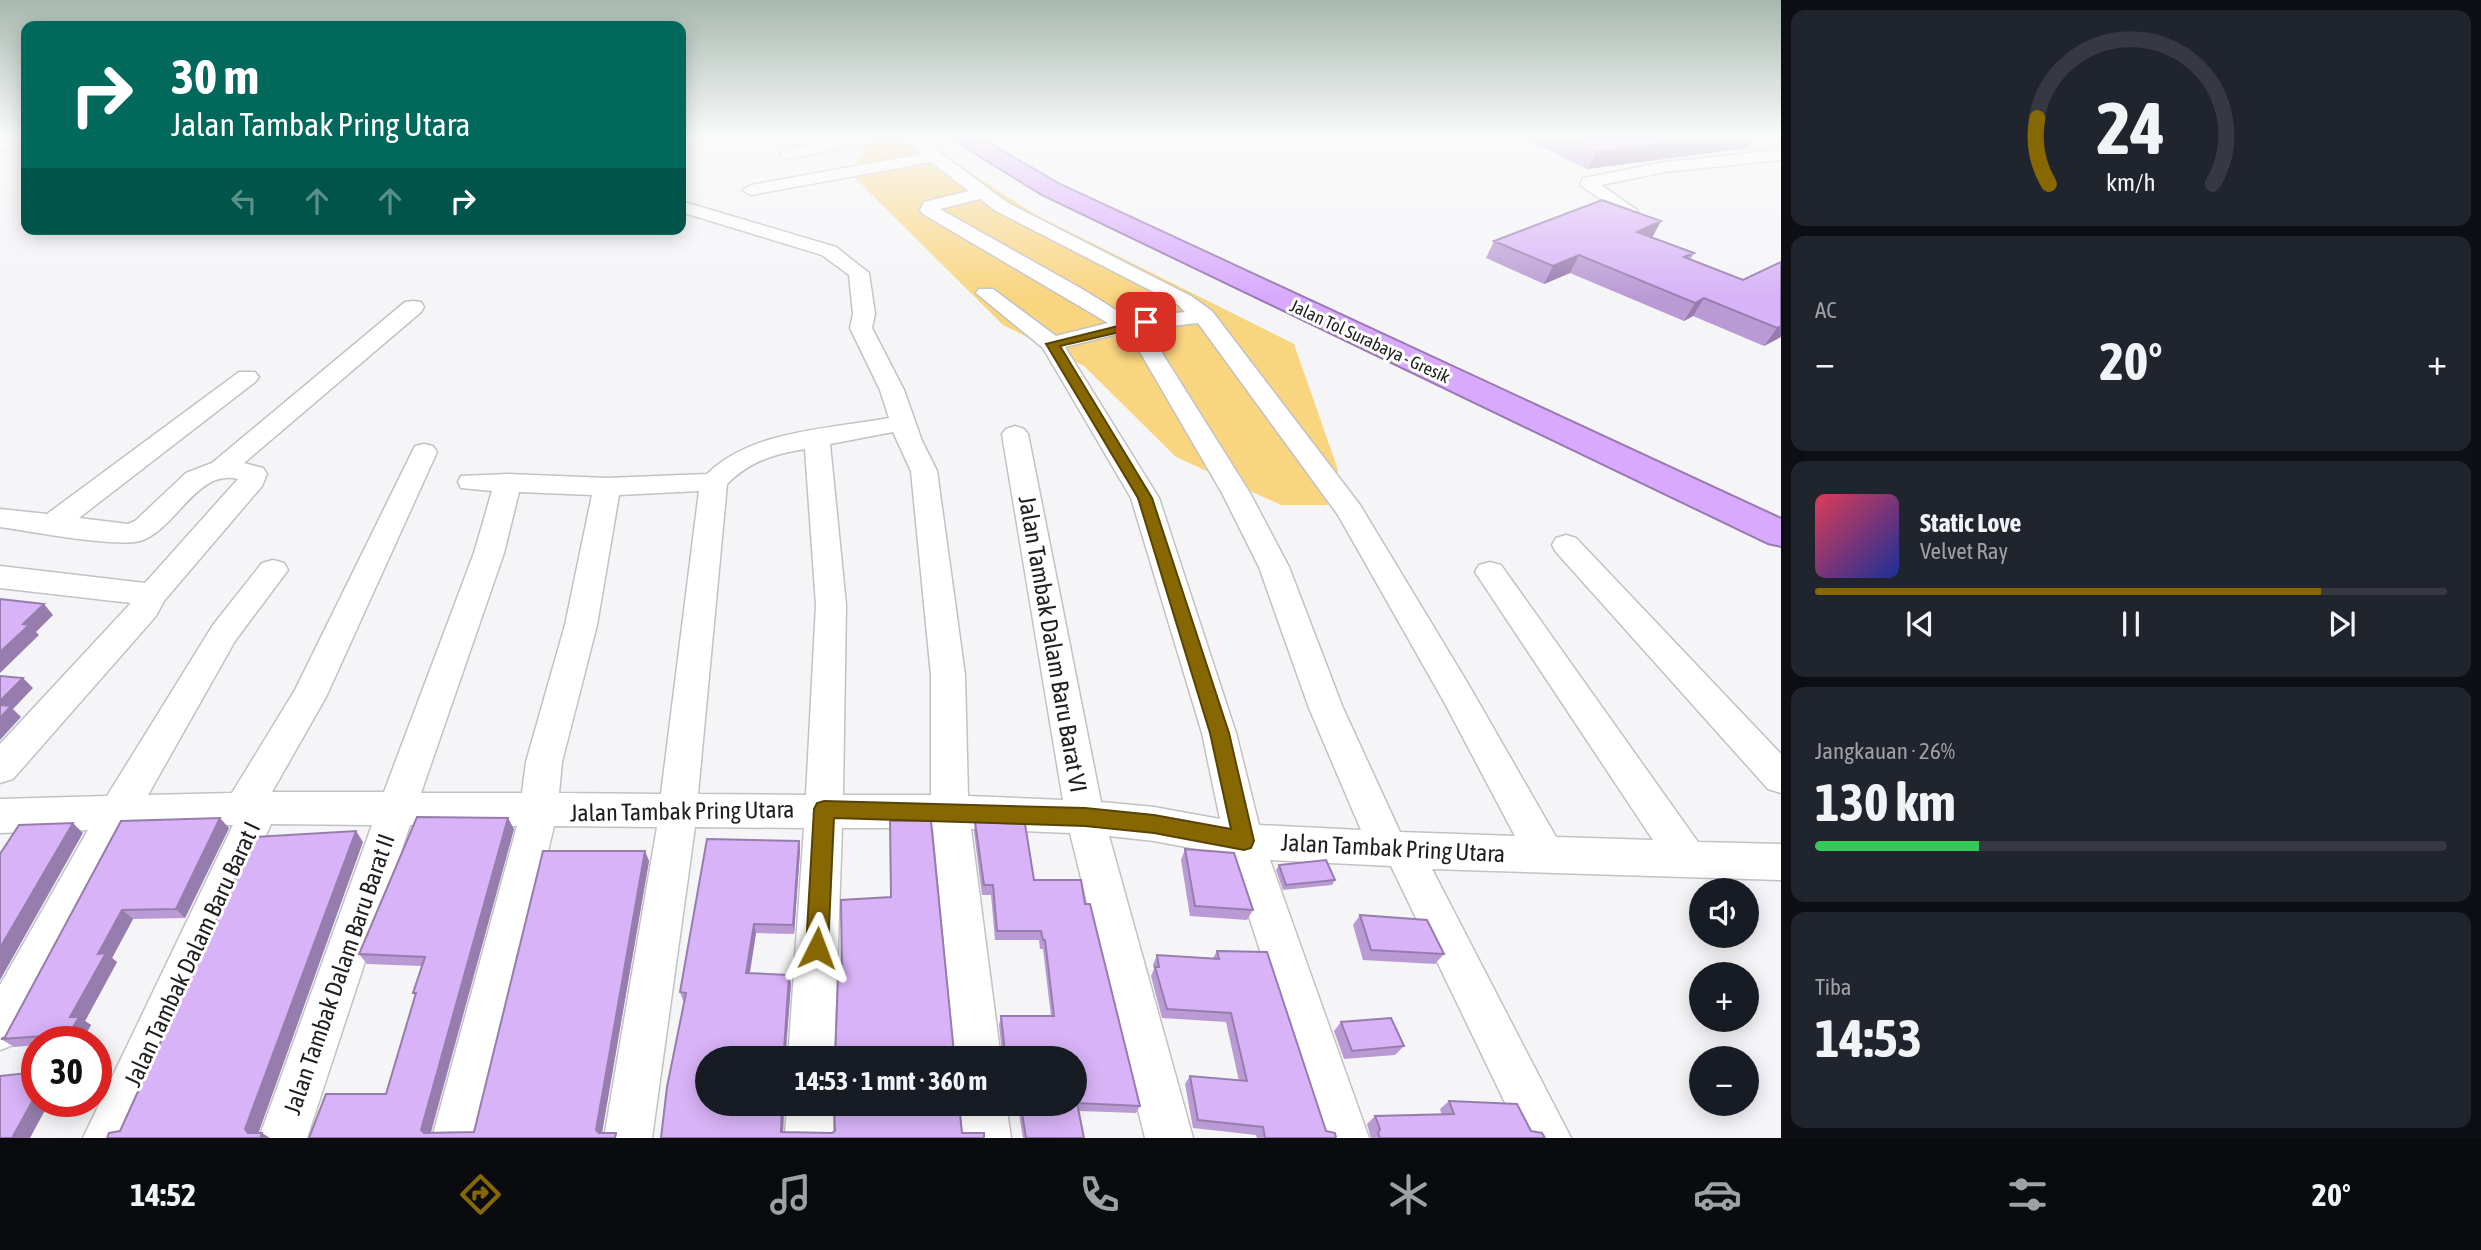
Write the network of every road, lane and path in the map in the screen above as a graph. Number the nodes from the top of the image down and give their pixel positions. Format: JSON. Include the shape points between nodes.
{"nodes":[{"id":1,"x":1054,"y":191,"type":"edge"},
{"id":2,"x":1091,"y":191,"type":"edge"},
{"id":3,"x":1599,"y":191,"type":"edge"},
{"id":4,"x":985,"y":192,"type":"joint"},
{"id":5,"x":686,"y":208,"type":"edge"},
{"id":6,"x":1626,"y":220,"type":"edge"},
{"id":7,"x":986,"y":293,"type":"dead end"},
{"id":8,"x":413,"y":307,"type":"dead end"},
{"id":9,"x":1204,"y":316,"type":"junction"},
{"id":10,"x":1128,"y":325,"type":"junction"},
{"id":11,"x":1052,"y":344,"type":"junction"},
{"id":12,"x":247,"y":377,"type":"dead end"},
{"id":13,"x":903,"y":423,"type":"junction"},
{"id":14,"x":1015,"y":434,"type":"dead end"},
{"id":15,"x":817,"y":438,"type":"junction"},
{"id":16,"x":424,"y":452,"type":"dead end"},
{"id":17,"x":220,"y":470,"type":"junction"},
{"id":18,"x":471,"y":482,"type":"dead end"},
{"id":19,"x":508,"y":482,"type":"junction"},
{"id":20,"x":715,"y":482,"type":"junction"},
{"id":21,"x":607,"y":486,"type":"junction"},
{"id":22,"x":1781,"y":512,"type":"edge"},
{"id":23,"x":0,"y":518,"type":"edge"},
{"id":24,"x":51,"y":526,"type":"junction"},
{"id":25,"x":1781,"y":534,"type":"edge"},
{"id":26,"x":1566,"y":545,"type":"dead end"},
{"id":27,"x":273,"y":570,"type":"dead end"},
{"id":28,"x":1490,"y":572,"type":"dead end"},
{"id":29,"x":0,"y":577,"type":"edge"},
{"id":30,"x":152,"y":595,"type":"junction"},
{"id":31,"x":0,"y":768,"type":"edge"},
{"id":32,"x":1781,"y":778,"type":"edge"},
{"id":33,"x":251,"y":808,"type":"junction"},
{"id":34,"x":824,"y":809,"type":"junction"},
{"id":35,"x":396,"y":810,"type":"junction"},
{"id":36,"x":678,"y":811,"type":"junction"},
{"id":37,"x":118,"y":812,"type":"junction"},
{"id":38,"x":539,"y":812,"type":"junction"},
{"id":39,"x":950,"y":812,"type":"junction"},
{"id":40,"x":0,"y":816,"type":"edge"},
{"id":41,"x":1085,"y":817,"type":"junction"},
{"id":42,"x":1244,"y":841,"type":"junction"},
{"id":43,"x":1395,"y":849,"type":"junction"},
{"id":44,"x":1545,"y":855,"type":"junction"},
{"id":45,"x":1688,"y":859,"type":"junction"},
{"id":46,"x":1781,"y":862,"type":"edge"},
{"id":47,"x":0,"y":1028,"type":"edge"},
{"id":48,"x":812,"y":1046,"type":"edge"},
{"id":49,"x":977,"y":1046,"type":"edge"},
{"id":50,"x":810,"y":1116,"type":"edge"},
{"id":51,"x":984,"y":1116,"type":"edge"},
{"id":52,"x":107,"y":1138,"type":"edge"},
{"id":53,"x":283,"y":1138,"type":"edge"},
{"id":54,"x":456,"y":1138,"type":"edge"},
{"id":55,"x":628,"y":1138,"type":"edge"},
{"id":56,"x":809,"y":1138,"type":"edge"},
{"id":57,"x":987,"y":1138,"type":"edge"},
{"id":58,"x":1169,"y":1138,"type":"edge"},
{"id":59,"x":1345,"y":1138,"type":"edge"},
{"id":60,"x":1547,"y":1138,"type":"edge"}],
"edges":[{"from":1,"to":25,"type":"highway","name":"Jalan Tol Surabaya - Gresik"},
{"from":2,"to":22,"type":"highway","name":"Jalan Tol Surabaya - Gresik"},
{"from":3,"to":6,"type":"street","via":[[1628,210]]},
{"from":4,"to":9,"type":"street","via":[[1002,207],[1184,300]]},
{"from":4,"to":10,"type":"street","via":[[930,206],[929,210]]},
{"from":5,"to":13,"type":"street","via":[[828,251],[859,273],[861,328]]},
{"from":7,"to":11,"type":"street"},
{"from":8,"to":17,"type":"street"},
{"from":9,"to":10,"type":"street"},
{"from":9,"to":44,"type":"street","via":[[1350,511]]},
{"from":10,"to":11,"type":"street"},
{"from":10,"to":43,"type":"street","via":[[1142,336],[1236,493],[1274,567],[1326,708]]},
{"from":11,"to":42,"type":"street","via":[[1145,498],[1219,733]]},
{"from":12,"to":24,"type":"street"},
{"from":13,"to":15,"type":"street"},
{"from":13,"to":39,"type":"street","via":[[924,471],[932,536],[950,693]]},
{"from":14,"to":41,"type":"street","name":"Jalan Tambak Dalam Baru Barat VI"},
{"from":15,"to":20,"type":"street","via":[[766,448],[733,463]]},
{"from":15,"to":34,"type":"street","via":[[831,605]]},
{"from":16,"to":33,"type":"street","name":"Jalan Tambak Dalam Baru Barat I","via":[[309,697]]},
{"from":17,"to":24,"type":"street","via":[[196,478],[137,532]]},
{"from":17,"to":30,"type":"street","via":[[254,474]]},
{"from":18,"to":19,"type":"street"},
{"from":19,"to":21,"type":"street"},
{"from":19,"to":35,"type":"street","name":"Jalan Tambak Dalam Baru Barat II","via":[[489,553]]},
{"from":20,"to":21,"type":"street"},
{"from":20,"to":36,"type":"street"},
{"from":21,"to":38,"type":"street","via":[[580,625],[544,762]]},
{"from":23,"to":24,"type":"street"},
{"from":26,"to":32,"type":"street"},
{"from":27,"to":37,"type":"street","via":[[224,633]]},
{"from":28,"to":45,"type":"street"},
{"from":29,"to":30,"type":"street"},
{"from":30,"to":31,"type":"street"},
{"from":33,"to":35,"type":"street","name":"Jalan Tambak Pring Utara"},
{"from":33,"to":37,"type":"street","name":"Jalan Tambak Pring Utara"},
{"from":33,"to":52,"type":"street","name":"Jalan Tambak Dalam Baru Barat I"},
{"from":34,"to":36,"type":"street","name":"Jalan Tambak Pring Utara"},
{"from":34,"to":39,"type":"street","name":"Jalan Tambak Pring Utara"},
{"from":34,"to":48,"type":"street"},
{"from":35,"to":38,"type":"street","name":"Jalan Tambak Pring Utara"},
{"from":35,"to":53,"type":"street","name":"Jalan Tambak Dalam Baru Barat II"},
{"from":36,"to":38,"type":"street","name":"Jalan Tambak Pring Utara"},
{"from":36,"to":55,"type":"street"},
{"from":37,"to":40,"type":"street","name":"Jalan Tambak Pring Utara"},
{"from":37,"to":47,"type":"street"},
{"from":38,"to":54,"type":"street"},
{"from":39,"to":41,"type":"street","name":"Jalan Tambak Pring Utara"},
{"from":39,"to":49,"type":"street"},
{"from":41,"to":42,"type":"street","name":"Jalan Tambak Pring Utara"},
{"from":41,"to":58,"type":"street","name":"Jalan Tambak Dalam Baru Barat VI"},
{"from":42,"to":43,"type":"street","name":"Jalan Tambak Pring Utara"},
{"from":42,"to":59,"type":"street"},
{"from":43,"to":44,"type":"street","name":"Jalan Tambak Pring Utara"},
{"from":43,"to":60,"type":"street"},
{"from":44,"to":45,"type":"street","name":"Jalan Tambak Pring Utara"},
{"from":45,"to":46,"type":"street","name":"Jalan Tambak Pring Utara"},
{"from":50,"to":56,"type":"street"},
{"from":51,"to":57,"type":"street"}]}
